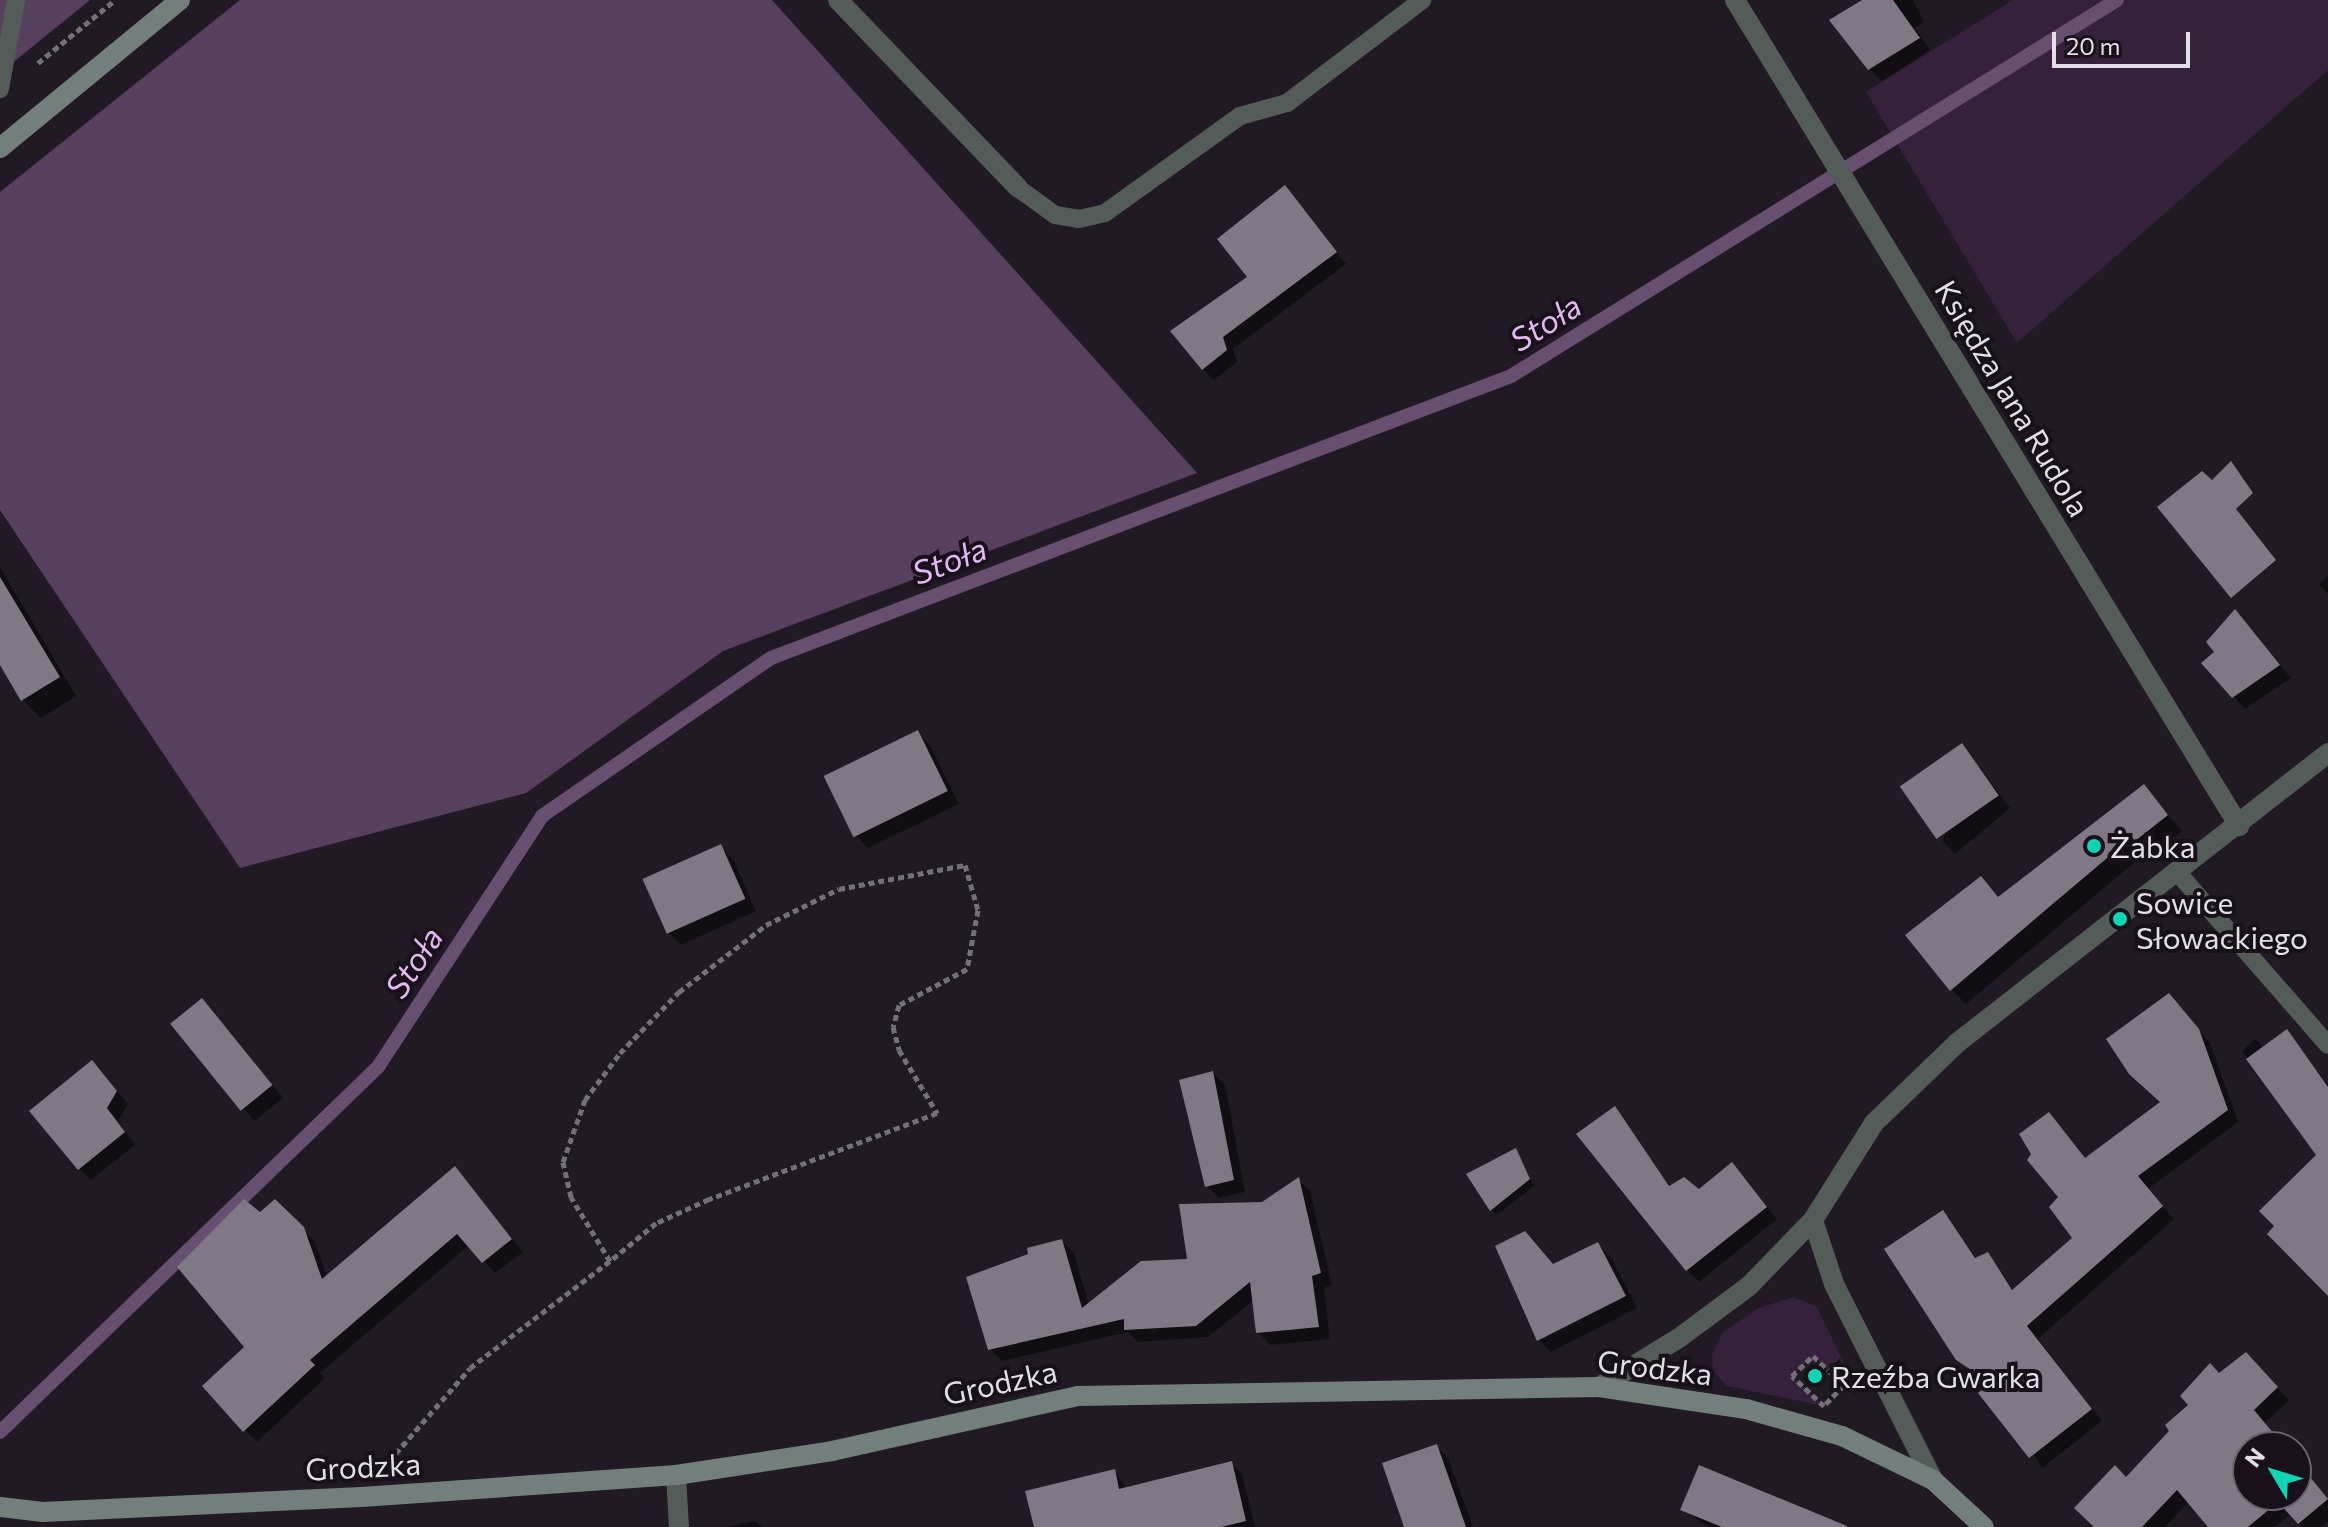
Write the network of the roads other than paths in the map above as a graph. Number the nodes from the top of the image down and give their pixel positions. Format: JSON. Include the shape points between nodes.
{"nodes":[{"id":1,"x":16,"y":0,"type":"edge"},
{"id":2,"x":179,"y":0,"type":"edge"},
{"id":3,"x":838,"y":0,"type":"edge"},
{"id":4,"x":1422,"y":0,"type":"edge"},
{"id":5,"x":1735,"y":0,"type":"edge"},
{"id":6,"x":0,"y":89,"type":"edge"},
{"id":7,"x":0,"y":148,"type":"edge"},
{"id":8,"x":1018,"y":188,"type":"joint"},
{"id":9,"x":2328,"y":753,"type":"edge"},
{"id":10,"x":2239,"y":826,"type":"junction"},
{"id":11,"x":2178,"y":873,"type":"junction"},
{"id":12,"x":2328,"y":1045,"type":"edge"},
{"id":13,"x":1813,"y":1220,"type":"junction"},
{"id":14,"x":1599,"y":1387,"type":"junction"},
{"id":15,"x":676,"y":1475,"type":"junction"},
{"id":16,"x":1933,"y":1480,"type":"junction"},
{"id":17,"x":0,"y":1507,"type":"edge"},
{"id":18,"x":679,"y":1527,"type":"edge"},
{"id":19,"x":1984,"y":1527,"type":"edge"}],
"edges":[{"from":1,"to":6,"type":"lane"},
{"from":2,"to":7,"type":"street"},
{"from":3,"to":8,"type":"street"},
{"from":4,"to":8,"type":"lane","via":[[1287,103],[1240,116],[1105,213],[1079,219],[1055,215]]},
{"from":5,"to":10,"type":"street","name":"Księdza Jana Rudola"},
{"from":9,"to":10,"type":"street"},
{"from":10,"to":11,"type":"street"},
{"from":11,"to":12,"type":"lane"},
{"from":11,"to":13,"type":"street","via":[[1957,1043],[1874,1123]]},
{"from":13,"to":14,"type":"street","via":[[1749,1286],[1679,1338]]},
{"from":13,"to":16,"type":"street","via":[[1834,1284]]},
{"from":14,"to":15,"type":"street","name":"Grodzka","via":[[1078,1396],[832,1451]]},
{"from":14,"to":16,"type":"street","name":"Grodzka","via":[[1746,1409],[1842,1436]]},
{"from":15,"to":17,"type":"street","name":"Grodzka","via":[[362,1497],[43,1512]]},
{"from":15,"to":18,"type":"street"},
{"from":16,"to":19,"type":"street","name":"Grodzka"}]}
